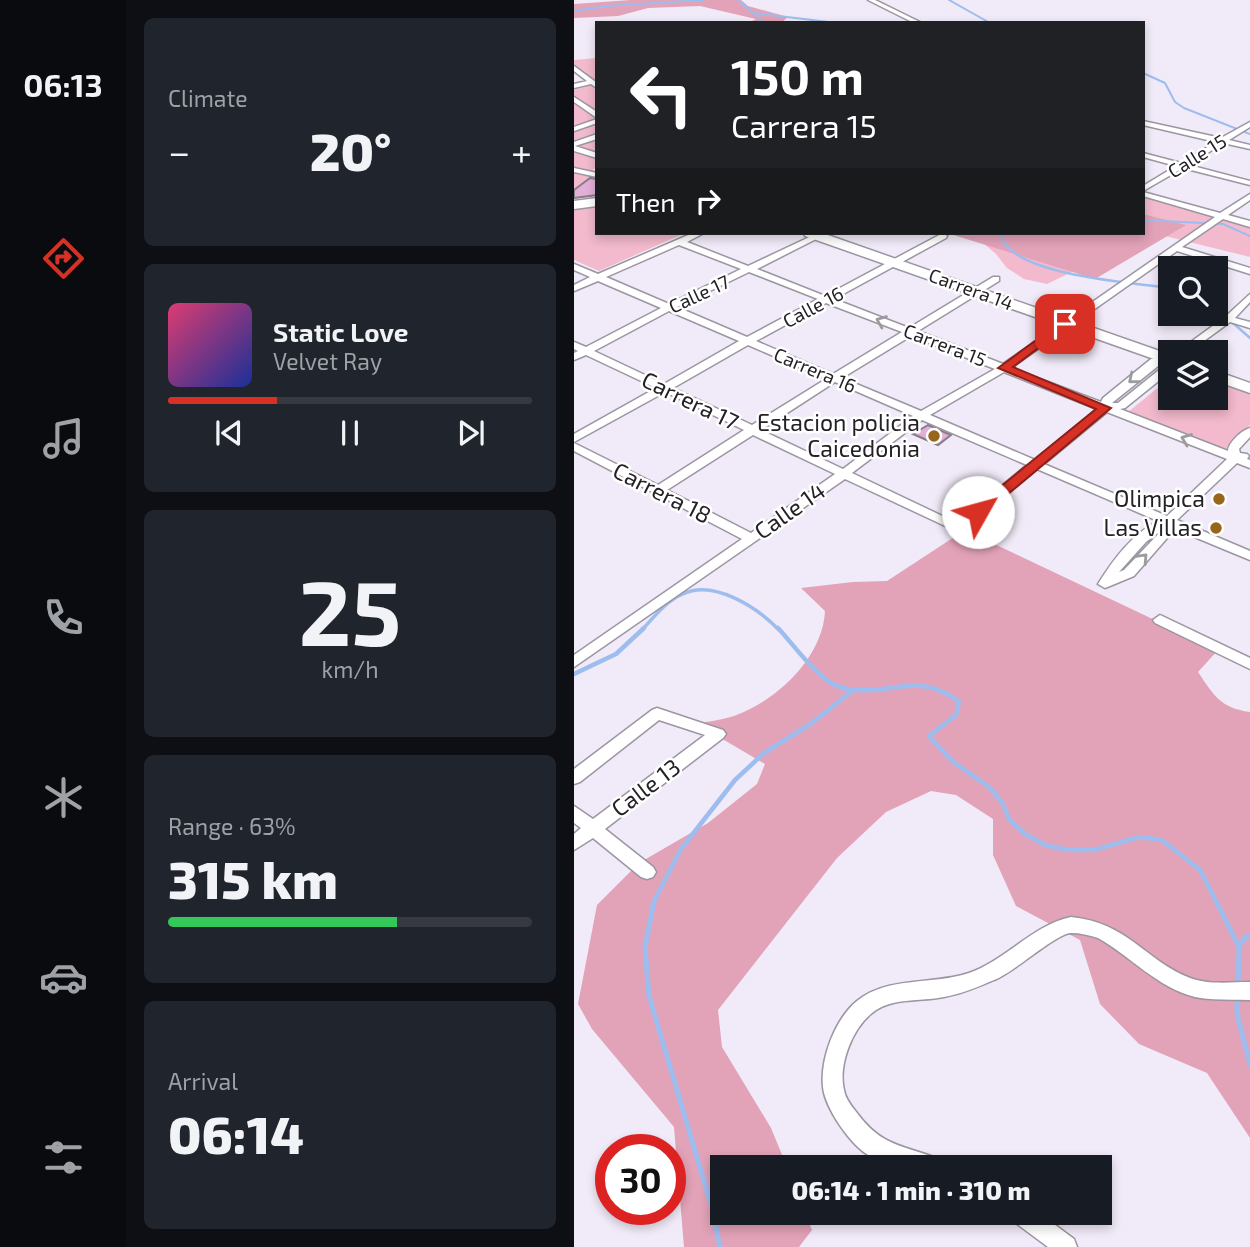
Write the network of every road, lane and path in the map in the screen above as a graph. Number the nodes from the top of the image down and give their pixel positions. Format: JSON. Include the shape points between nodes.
{"nodes":[{"id":1,"x":871,"y":0,"type":"edge"},
{"id":2,"x":915,"y":21,"type":"edge"},
{"id":3,"x":574,"y":66,"type":"edge"},
{"id":4,"x":595,"y":83,"type":"edge"},
{"id":5,"x":574,"y":86,"type":"edge"},
{"id":6,"x":585,"y":96,"type":"dead end"},
{"id":7,"x":574,"y":99,"type":"edge"},
{"id":8,"x":595,"y":117,"type":"edge"},
{"id":9,"x":595,"y":120,"type":"edge"},
{"id":10,"x":1145,"y":124,"type":"edge"},
{"id":11,"x":1250,"y":124,"type":"edge"},
{"id":12,"x":574,"y":126,"type":"edge"},
{"id":13,"x":595,"y":137,"type":"edge"},
{"id":14,"x":1221,"y":141,"type":"junction"},
{"id":15,"x":574,"y":146,"type":"edge"},
{"id":16,"x":1250,"y":147,"type":"edge"},
{"id":17,"x":594,"y":153,"type":"edge"},
{"id":18,"x":1145,"y":156,"type":"edge"},
{"id":19,"x":1183,"y":166,"type":"junction"},
{"id":20,"x":574,"y":170,"type":"edge"},
{"id":21,"x":594,"y":172,"type":"edge"},
{"id":22,"x":1250,"y":184,"type":"edge"},
{"id":23,"x":1145,"y":190,"type":"edge"},
{"id":24,"x":1145,"y":192,"type":"edge"},
{"id":25,"x":1250,"y":196,"type":"edge"},
{"id":26,"x":595,"y":202,"type":"edge"},
{"id":27,"x":574,"y":205,"type":"edge"},
{"id":28,"x":1222,"y":216,"type":"junction"},
{"id":29,"x":1250,"y":224,"type":"edge"},
{"id":30,"x":695,"y":235,"type":"edge"},
{"id":31,"x":815,"y":235,"type":"edge"},
{"id":32,"x":820,"y":235,"type":"edge"},
{"id":33,"x":943,"y":236,"type":"dead end"},
{"id":34,"x":679,"y":242,"type":"junction"},
{"id":35,"x":1178,"y":249,"type":"junction"},
{"id":36,"x":895,"y":262,"type":"junction"},
{"id":37,"x":574,"y":267,"type":"edge"},
{"id":38,"x":748,"y":270,"type":"junction"},
{"id":39,"x":1250,"y":271,"type":"edge"},
{"id":40,"x":597,"y":277,"type":"junction"},
{"id":41,"x":996,"y":279,"type":"dead end"},
{"id":42,"x":574,"y":288,"type":"edge"},
{"id":43,"x":976,"y":292,"type":"junction"},
{"id":44,"x":1250,"y":297,"type":"edge"},
{"id":45,"x":828,"y":300,"type":"junction"},
{"id":46,"x":668,"y":308,"type":"junction"},
{"id":47,"x":1228,"y":319,"type":"joint"},
{"id":48,"x":1065,"y":324,"type":"junction"},
{"id":49,"x":1250,"y":325,"type":"edge"},
{"id":50,"x":1218,"y":326,"type":"edge"},
{"id":51,"x":911,"y":333,"type":"junction"},
{"id":52,"x":1199,"y":340,"type":"edge"},
{"id":53,"x":746,"y":342,"type":"junction"},
{"id":54,"x":574,"y":345,"type":"edge"},
{"id":55,"x":587,"y":351,"type":"junction"},
{"id":56,"x":1158,"y":355,"type":"edge"},
{"id":57,"x":574,"y":357,"type":"edge"},
{"id":58,"x":1004,"y":368,"type":"junction"},
{"id":59,"x":1158,"y":375,"type":"edge"},
{"id":60,"x":834,"y":378,"type":"junction"},
{"id":61,"x":1228,"y":380,"type":"edge"},
{"id":62,"x":1250,"y":388,"type":"edge"},
{"id":63,"x":665,"y":389,"type":"junction"},
{"id":64,"x":1105,"y":408,"type":"junction"},
{"id":65,"x":922,"y":415,"type":"junction"},
{"id":66,"x":1250,"y":431,"type":"edge"},
{"id":67,"x":753,"y":432,"type":"junction"},
{"id":68,"x":574,"y":439,"type":"edge"},
{"id":69,"x":574,"y":446,"type":"edge"},
{"id":70,"x":1250,"y":454,"type":"edge"},
{"id":71,"x":1235,"y":458,"type":"junction"},
{"id":72,"x":1250,"y":464,"type":"edge"},
{"id":73,"x":1037,"y":466,"type":"junction"},
{"id":74,"x":845,"y":473,"type":"junction"},
{"id":75,"x":657,"y":491,"type":"junction"},
{"id":76,"x":1168,"y":522,"type":"junction"},
{"id":77,"x":751,"y":538,"type":"junction"},
{"id":78,"x":1250,"y":556,"type":"edge"},
{"id":79,"x":1160,"y":620,"type":"dead end"},
{"id":80,"x":1247,"y":658,"type":"edge"},
{"id":81,"x":574,"y":662,"type":"edge"},
{"id":82,"x":574,"y":778,"type":"edge"},
{"id":83,"x":574,"y":813,"type":"edge"},
{"id":84,"x":592,"y":828,"type":"junction"},
{"id":85,"x":574,"y":843,"type":"edge"},
{"id":86,"x":648,"y":872,"type":"dead end"},
{"id":87,"x":1250,"y":991,"type":"edge"},
{"id":88,"x":899,"y":1155,"type":"edge"},
{"id":89,"x":1038,"y":1225,"type":"edge"},
{"id":90,"x":1066,"y":1247,"type":"edge"}],
"edges":[{"from":1,"to":2,"type":"street"},
{"from":3,"to":4,"type":"street"},
{"from":4,"to":5,"type":"street"},
{"from":6,"to":7,"type":"street"},
{"from":7,"to":8,"type":"street"},
{"from":9,"to":12,"type":"street"},
{"from":10,"to":14,"type":"street"},
{"from":11,"to":14,"type":"street","name":"Calle 15"},
{"from":13,"to":15,"type":"street"},
{"from":14,"to":16,"type":"street"},
{"from":14,"to":19,"type":"street","name":"Calle 15"},
{"from":15,"to":17,"type":"street"},
{"from":18,"to":19,"type":"street"},
{"from":19,"to":22,"type":"street"},
{"from":19,"to":23,"type":"street","name":"Calle 15"},
{"from":20,"to":21,"type":"street"},
{"from":24,"to":28,"type":"street"},
{"from":25,"to":28,"type":"street","name":"Calle 14"},
{"from":26,"to":27,"type":"main road"},
{"from":28,"to":29,"type":"street"},
{"from":28,"to":35,"type":"street","name":"Calle 14"},
{"from":30,"to":34,"type":"street"},
{"from":31,"to":38,"type":"street","name":"Calle 17"},
{"from":32,"to":36,"type":"main road","name":"Carrera 14"},
{"from":33,"to":36,"type":"street","name":"Calle 16"},
{"from":34,"to":38,"type":"street","name":"Carrera 15"},
{"from":34,"to":40,"type":"street"},
{"from":35,"to":39,"type":"street"},
{"from":35,"to":48,"type":"street","name":"Calle 14"},
{"from":36,"to":43,"type":"main road","name":"Carrera 14"},
{"from":36,"to":45,"type":"street","name":"Calle 16"},
{"from":37,"to":40,"type":"street","name":"Carrera 16"},
{"from":38,"to":45,"type":"street","name":"Carrera 15"},
{"from":38,"to":46,"type":"street","name":"Calle 17"},
{"from":40,"to":42,"type":"street"},
{"from":40,"to":46,"type":"street","name":"Carrera 16"},
{"from":41,"to":43,"type":"street"},
{"from":43,"to":48,"type":"main road","name":"Carrera 14"},
{"from":43,"to":51,"type":"street"},
{"from":44,"to":47,"type":"street"},
{"from":51,"to":45,"type":"street","name":"Carrera 15","one_way":true},
{"from":45,"to":53,"type":"street","name":"Calle 16"},
{"from":46,"to":53,"type":"street","name":"Carrera 16"},
{"from":46,"to":55,"type":"street","name":"Calle 17"},
{"from":47,"to":49,"type":"street"},
{"from":48,"to":56,"type":"main road","name":"Carrera 14"},
{"from":48,"to":58,"type":"street","name":"Calle 14"},
{"from":50,"to":52,"type":"street"},
{"from":51,"to":58,"type":"street","name":"Carrera 15"},
{"from":51,"to":60,"type":"street"},
{"from":53,"to":60,"type":"street","name":"Carrera 16"},
{"from":53,"to":63,"type":"street","name":"Calle 16"},
{"from":54,"to":55,"type":"street","name":"Carrera 17"},
{"from":55,"to":57,"type":"street","name":"Calle 17"},
{"from":55,"to":63,"type":"street","name":"Carrera 17"},
{"from":58,"to":64,"type":"street","name":"Carrera 15"},
{"from":58,"to":65,"type":"street","name":"Calle 14"},
{"from":59,"to":64,"type":"street","via":[[1121,406]]},
{"from":60,"to":65,"type":"street","name":"Carrera 16"},
{"from":60,"to":67,"type":"street"},
{"from":61,"to":62,"type":"main road"},
{"from":63,"to":67,"type":"street","name":"Carrera 17"},
{"from":63,"to":68,"type":"street","name":"Calle 16"},
{"from":71,"to":64,"type":"street","name":"Carrera 15","one_way":true},
{"from":64,"to":73,"type":"street"},
{"from":65,"to":73,"type":"street","name":"Carrera 16"},
{"from":65,"to":74,"type":"street","name":"Calle 14"},
{"from":66,"to":71,"type":"street","via":[[1233,448]]},
{"from":67,"to":74,"type":"street","name":"Carrera 17"},
{"from":67,"to":75,"type":"street"},
{"from":69,"to":75,"type":"street","name":"Carrera 18"},
{"from":70,"to":71,"type":"street"},
{"from":71,"to":72,"type":"street","name":"Carrera 15"},
{"from":71,"to":76,"type":"street"},
{"from":73,"to":74,"type":"street","name":"Carrera 17","via":[[958,528]]},
{"from":73,"to":76,"type":"street","name":"Carrera 16"},
{"from":74,"to":77,"type":"street","name":"Calle 14"},
{"from":75,"to":77,"type":"street","name":"Carrera 18"},
{"from":76,"to":76,"type":"street","one_way":true,"via":[[1157,525],[1115,567],[1105,584],[1129,573],[1169,530]]},
{"from":76,"to":78,"type":"street","name":"Carrera 16"},
{"from":77,"to":81,"type":"street","name":"Calle 14"},
{"from":79,"to":80,"type":"street"},
{"from":82,"to":84,"type":"street","name":"Calle 13","via":[[657,715],[718,734]]},
{"from":83,"to":84,"type":"street"},
{"from":84,"to":85,"type":"street","name":"Calle 13"},
{"from":84,"to":86,"type":"street"},
{"from":87,"to":88,"type":"street","via":[[1189,987],[1112,937],[1072,925],[1058,928],[1020,958],[993,972],[946,988],[871,1002],[850,1022],[835,1060],[833,1091],[846,1115],[872,1145]]},
{"from":89,"to":90,"type":"street"}]}
